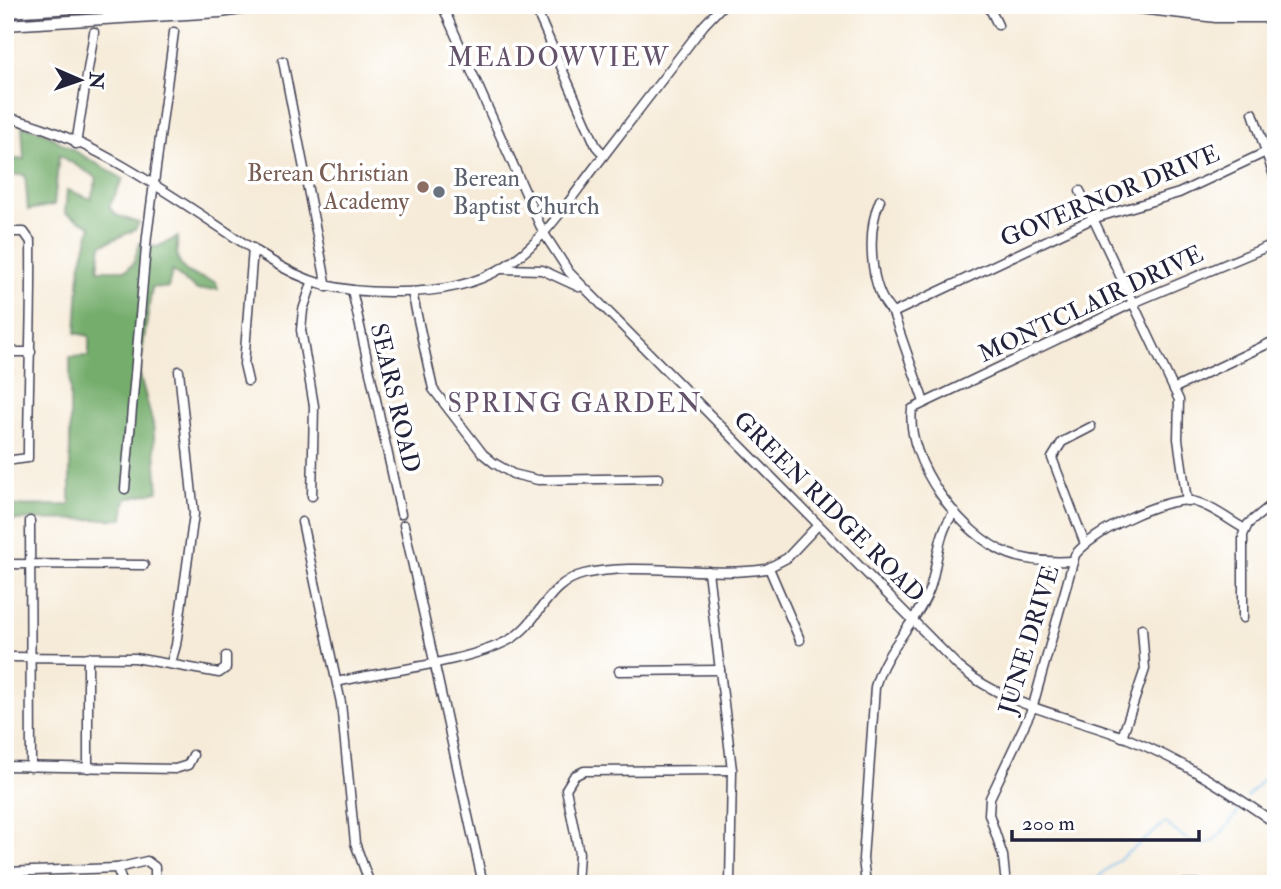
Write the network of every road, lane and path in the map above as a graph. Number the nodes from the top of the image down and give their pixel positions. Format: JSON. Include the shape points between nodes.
{"nodes":[{"id":1,"x":127,"y":5,"type":"edge"},
{"id":2,"x":271,"y":5,"type":"edge"},
{"id":3,"x":442,"y":5,"type":"edge"},
{"id":4,"x":534,"y":5,"type":"edge"},
{"id":5,"x":723,"y":5,"type":"edge"},
{"id":6,"x":988,"y":5,"type":"edge"},
{"id":7,"x":1114,"y":5,"type":"edge"},
{"id":8,"x":1252,"y":5,"type":"edge"},
{"id":9,"x":179,"y":10,"type":"edge"},
{"id":10,"x":5,"y":12,"type":"edge"},
{"id":11,"x":1276,"y":17,"type":"edge"},
{"id":12,"x":1254,"y":18,"type":"junction"},
{"id":13,"x":5,"y":25,"type":"edge"},
{"id":14,"x":998,"y":25,"type":"dead end"},
{"id":15,"x":94,"y":32,"type":"dead end"},
{"id":16,"x":174,"y":32,"type":"dead end"},
{"id":17,"x":284,"y":61,"type":"dead end"},
{"id":18,"x":1253,"y":113,"type":"dead end"},
{"id":19,"x":5,"y":117,"type":"edge"},
{"id":20,"x":76,"y":144,"type":"junction"},
{"id":21,"x":1266,"y":152,"type":"junction"},
{"id":22,"x":604,"y":155,"type":"junction"},
{"id":23,"x":1276,"y":182,"type":"edge"},
{"id":24,"x":154,"y":185,"type":"junction"},
{"id":25,"x":1080,"y":191,"type":"dead end"},
{"id":26,"x":880,"y":200,"type":"dead end"},
{"id":27,"x":1092,"y":219,"type":"junction"},
{"id":28,"x":5,"y":232,"type":"edge"},
{"id":29,"x":543,"y":232,"type":"junction"},
{"id":30,"x":1276,"y":243,"type":"edge"},
{"id":31,"x":253,"y":248,"type":"junction"},
{"id":32,"x":499,"y":270,"type":"junction"},
{"id":33,"x":312,"y":283,"type":"junction"},
{"id":34,"x":327,"y":287,"type":"junction"},
{"id":35,"x":352,"y":290,"type":"junction"},
{"id":36,"x":584,"y":290,"type":"junction"},
{"id":37,"x":412,"y":292,"type":"junction"},
{"id":38,"x":1133,"y":303,"type":"junction"},
{"id":39,"x":893,"y":313,"type":"junction"},
{"id":40,"x":1276,"y":340,"type":"edge"},
{"id":41,"x":5,"y":352,"type":"edge"},
{"id":42,"x":31,"y":352,"type":"junction"},
{"id":43,"x":179,"y":372,"type":"dead end"},
{"id":44,"x":248,"y":382,"type":"dead end"},
{"id":45,"x":1175,"y":388,"type":"junction"},
{"id":46,"x":924,"y":402,"type":"junction"},
{"id":47,"x":1091,"y":427,"type":"dead end"},
{"id":48,"x":5,"y":461,"type":"edge"},
{"id":49,"x":659,"y":478,"type":"dead end"},
{"id":50,"x":125,"y":489,"type":"dead end"},
{"id":51,"x":312,"y":496,"type":"dead end"},
{"id":52,"x":1187,"y":501,"type":"junction"},
{"id":53,"x":1276,"y":501,"type":"edge"},
{"id":54,"x":955,"y":512,"type":"junction"},
{"id":55,"x":401,"y":514,"type":"dead end"},
{"id":56,"x":30,"y":521,"type":"dead end"},
{"id":57,"x":302,"y":522,"type":"dead end"},
{"id":58,"x":404,"y":525,"type":"dead end"},
{"id":59,"x":818,"y":525,"type":"junction"},
{"id":60,"x":1245,"y":529,"type":"junction"},
{"id":61,"x":1085,"y":544,"type":"junction"},
{"id":62,"x":1073,"y":561,"type":"junction"},
{"id":63,"x":5,"y":564,"type":"edge"},
{"id":64,"x":30,"y":564,"type":"junction"},
{"id":65,"x":144,"y":565,"type":"dead end"},
{"id":66,"x":769,"y":568,"type":"junction"},
{"id":67,"x":708,"y":570,"type":"junction"},
{"id":68,"x":911,"y":618,"type":"junction"},
{"id":69,"x":1243,"y":618,"type":"dead end"},
{"id":70,"x":1142,"y":628,"type":"dead end"},
{"id":71,"x":800,"y":640,"type":"dead end"},
{"id":72,"x":226,"y":656,"type":"dead end"},
{"id":73,"x":5,"y":657,"type":"edge"},
{"id":74,"x":31,"y":657,"type":"junction"},
{"id":75,"x":88,"y":657,"type":"junction"},
{"id":76,"x":433,"y":661,"type":"junction"},
{"id":77,"x":171,"y":663,"type":"junction"},
{"id":78,"x":720,"y":670,"type":"junction"},
{"id":79,"x":619,"y":671,"type":"dead end"},
{"id":80,"x":337,"y":682,"type":"junction"},
{"id":81,"x":1032,"y":709,"type":"junction"},
{"id":82,"x":1122,"y":737,"type":"junction"},
{"id":83,"x":193,"y":755,"type":"dead end"},
{"id":84,"x":5,"y":766,"type":"edge"},
{"id":85,"x":31,"y":766,"type":"junction"},
{"id":86,"x":88,"y":768,"type":"junction"},
{"id":87,"x":732,"y":770,"type":"junction"},
{"id":88,"x":1276,"y":824,"type":"edge"},
{"id":89,"x":117,"y":868,"type":"junction"},
{"id":90,"x":5,"y":872,"type":"edge"},
{"id":91,"x":1005,"y":876,"type":"dead end"},
{"id":92,"x":123,"y":884,"type":"edge"},
{"id":93,"x":155,"y":884,"type":"edge"},
{"id":94,"x":370,"y":884,"type":"edge"},
{"id":95,"x":483,"y":884,"type":"edge"},
{"id":96,"x":576,"y":884,"type":"edge"},
{"id":97,"x":730,"y":884,"type":"edge"},
{"id":98,"x":866,"y":884,"type":"edge"},
{"id":99,"x":1184,"y":884,"type":"edge"},
{"id":100,"x":1198,"y":884,"type":"edge"}],
"edges":[{"from":1,"to":10,"type":"main road"},
{"from":2,"to":9,"type":"main road"},
{"from":3,"to":29,"type":"street","name":"GREEN RIDGE ROAD"},
{"from":4,"to":22,"type":"street"},
{"from":5,"to":22,"type":"street"},
{"from":6,"to":14,"type":"street"},
{"from":7,"to":12,"type":"main road"},
{"from":8,"to":12,"type":"street"},
{"from":9,"to":13,"type":"main road"},
{"from":11,"to":12,"type":"main road"},
{"from":15,"to":20,"type":"street"},
{"from":16,"to":24,"type":"street"},
{"from":17,"to":34,"type":"street"},
{"from":18,"to":21,"type":"street"},
{"from":19,"to":20,"type":"street"},
{"from":20,"to":24,"type":"street"},
{"from":21,"to":23,"type":"street"},
{"from":21,"to":27,"type":"street","name":"GOVERNOR DRIVE","via":[[1179,193]]},
{"from":22,"to":29,"type":"street"},
{"from":24,"to":31,"type":"street"},
{"from":24,"to":50,"type":"street"},
{"from":25,"to":27,"type":"street"},
{"from":26,"to":39,"type":"street","via":[[871,253],[885,302]]},
{"from":27,"to":38,"type":"street"},
{"from":27,"to":39,"type":"street","name":"GOVERNOR DRIVE"},
{"from":28,"to":42,"type":"street","via":[[24,232],[31,242]]},
{"from":29,"to":32,"type":"street"},
{"from":29,"to":36,"type":"street","name":"GREEN RIDGE ROAD"},
{"from":30,"to":38,"type":"street","name":"MONTCLAIR DRIVE"},
{"from":31,"to":33,"type":"street"},
{"from":31,"to":44,"type":"street","via":[[244,364]]},
{"from":32,"to":36,"type":"street","via":[[542,270]]},
{"from":32,"to":37,"type":"street","via":[[456,285]]},
{"from":33,"to":34,"type":"street"},
{"from":33,"to":51,"type":"street","via":[[301,330],[314,406]]},
{"from":34,"to":35,"type":"street"},
{"from":35,"to":37,"type":"street"},
{"from":35,"to":55,"type":"street","name":"SEARS ROAD"},
{"from":36,"to":59,"type":"street","name":"GREEN RIDGE ROAD"},
{"from":37,"to":49,"type":"street","via":[[433,389],[494,463],[538,480]]},
{"from":38,"to":45,"type":"street"},
{"from":38,"to":46,"type":"street","name":"MONTCLAIR DRIVE"},
{"from":39,"to":46,"type":"street"},
{"from":40,"to":45,"type":"street"},
{"from":41,"to":42,"type":"street"},
{"from":42,"to":48,"type":"street","via":[[29,458]]},
{"from":43,"to":77,"type":"street","via":[[194,514]]},
{"from":45,"to":52,"type":"street","via":[[1181,407],[1178,439]]},
{"from":46,"to":54,"type":"street","via":[[911,412],[923,470]]},
{"from":47,"to":61,"type":"street","via":[[1062,442],[1052,458]]},
{"from":52,"to":60,"type":"street"},
{"from":52,"to":61,"type":"street","name":"JUNE DRIVE","via":[[1137,515]]},
{"from":53,"to":60,"type":"street"},
{"from":54,"to":62,"type":"street","via":[[1007,554]]},
{"from":54,"to":68,"type":"street","via":[[947,523],[930,588]]},
{"from":56,"to":64,"type":"street"},
{"from":57,"to":80,"type":"street"},
{"from":58,"to":76,"type":"street"},
{"from":59,"to":66,"type":"street","via":[[787,558]]},
{"from":59,"to":68,"type":"street","name":"GREEN RIDGE ROAD"},
{"from":60,"to":69,"type":"street"},
{"from":61,"to":62,"type":"street","name":"JUNE DRIVE"},
{"from":62,"to":81,"type":"street","name":"JUNE DRIVE"},
{"from":63,"to":64,"type":"street"},
{"from":64,"to":65,"type":"street"},
{"from":64,"to":74,"type":"street"},
{"from":66,"to":67,"type":"street"},
{"from":66,"to":71,"type":"street"},
{"from":67,"to":76,"type":"street","via":[[606,571],[575,577],[550,593],[509,639]]},
{"from":67,"to":78,"type":"street"},
{"from":68,"to":81,"type":"street","name":"GREEN RIDGE ROAD","via":[[972,677]]},
{"from":68,"to":98,"type":"street","via":[[875,687],[863,859]]},
{"from":70,"to":82,"type":"street","via":[[1145,669]]},
{"from":72,"to":77,"type":"street","via":[[226,668],[219,673]]},
{"from":73,"to":74,"type":"street"},
{"from":74,"to":75,"type":"street"},
{"from":74,"to":85,"type":"street"},
{"from":75,"to":77,"type":"street"},
{"from":75,"to":86,"type":"street"},
{"from":76,"to":80,"type":"street"},
{"from":76,"to":95,"type":"street"},
{"from":78,"to":79,"type":"street"},
{"from":78,"to":87,"type":"street"},
{"from":80,"to":94,"type":"street","via":[[355,843]]},
{"from":81,"to":82,"type":"street","name":"GREEN RIDGE ROAD"},
{"from":81,"to":91,"type":"street","name":"JUNE DRIVE","via":[[990,798],[989,814]]},
{"from":82,"to":88,"type":"street","name":"GREEN RIDGE ROAD","via":[[1184,765]]},
{"from":83,"to":86,"type":"street","via":[[188,765],[175,769]]},
{"from":84,"to":85,"type":"street"},
{"from":85,"to":86,"type":"street"},
{"from":87,"to":96,"type":"street","via":[[584,771],[574,776],[566,789],[579,853]]},
{"from":87,"to":97,"type":"street"},
{"from":89,"to":90,"type":"street"},
{"from":89,"to":92,"type":"street"},
{"from":89,"to":93,"type":"street","via":[[151,862]]},
{"from":99,"to":100,"type":"street"}]}
